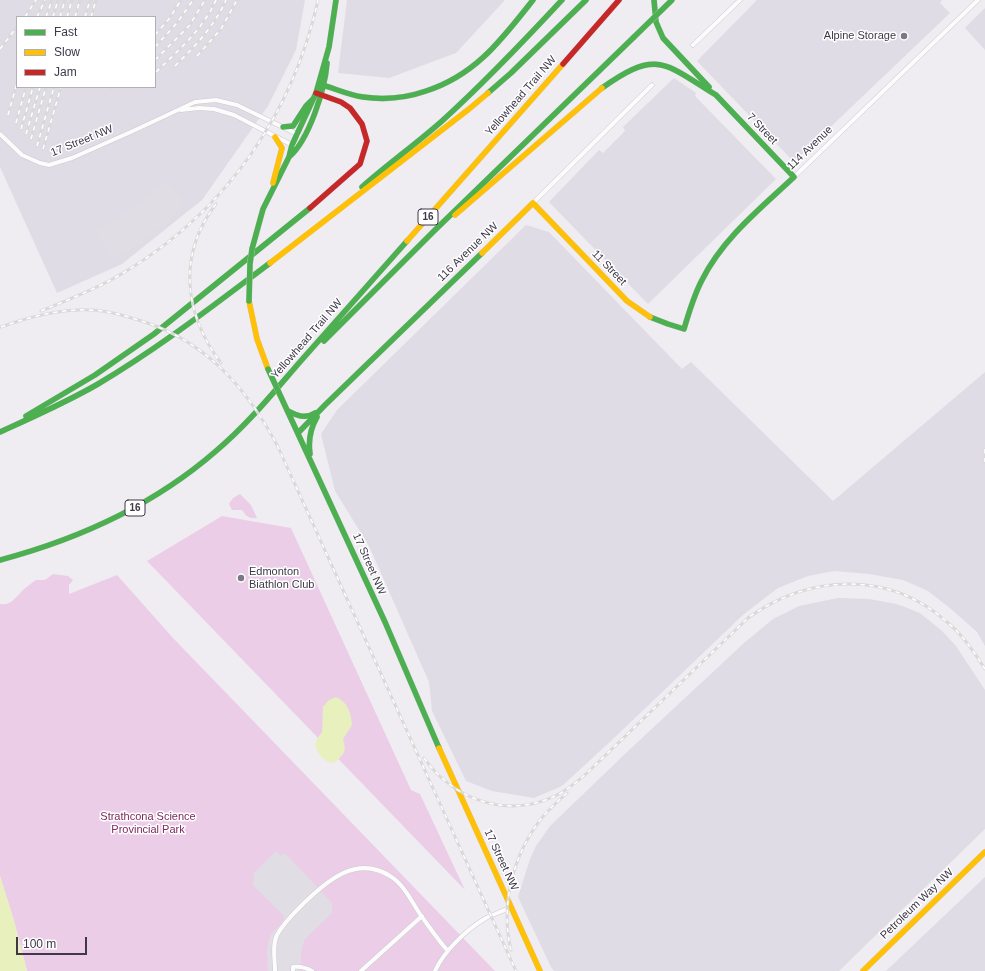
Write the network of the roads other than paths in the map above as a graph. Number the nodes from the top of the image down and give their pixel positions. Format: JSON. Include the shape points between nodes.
{"nodes":[{"id":1,"x":336,"y":0,"type":"edge"},
{"id":2,"x":533,"y":0,"type":"edge"},
{"id":3,"x":562,"y":0,"type":"edge"},
{"id":4,"x":586,"y":0,"type":"edge"},
{"id":5,"x":619,"y":0,"type":"edge"},
{"id":6,"x":654,"y":0,"type":"edge"},
{"id":7,"x":672,"y":0,"type":"edge"},
{"id":8,"x":740,"y":0,"type":"edge"},
{"id":9,"x":978,"y":0,"type":"edge"},
{"id":10,"x":693,"y":45,"type":"dead end"},
{"id":11,"x":322,"y":85,"type":"junction"},
{"id":12,"x":652,"y":85,"type":"dead end"},
{"id":13,"x":317,"y":95,"type":"junction"},
{"id":14,"x":716,"y":95,"type":"junction"},
{"id":15,"x":177,"y":110,"type":"junction"},
{"id":16,"x":283,"y":127,"type":"junction"},
{"id":17,"x":0,"y":134,"type":"edge"},
{"id":18,"x":300,"y":136,"type":"junction"},
{"id":19,"x":275,"y":137,"type":"junction"},
{"id":20,"x":295,"y":147,"type":"junction"},
{"id":21,"x":794,"y":177,"type":"junction"},
{"id":22,"x":271,"y":193,"type":"junction"},
{"id":23,"x":533,"y":203,"type":"junction"},
{"id":24,"x":330,"y":217,"type":"junction"},
{"id":25,"x":434,"y":230,"type":"junction"},
{"id":26,"x":684,"y":329,"type":"joint"},
{"id":27,"x":284,"y":380,"type":"junction"},
{"id":28,"x":325,"y":405,"type":"junction"},
{"id":29,"x":287,"y":410,"type":"junction"},
{"id":30,"x":2,"y":431,"type":"edge"},
{"id":31,"x":298,"y":433,"type":"junction"},
{"id":32,"x":311,"y":460,"type":"junction"},
{"id":33,"x":0,"y":560,"type":"edge"},
{"id":34,"x":985,"y":852,"type":"edge"},
{"id":35,"x":511,"y":907,"type":"junction"},
{"id":36,"x":422,"y":916,"type":"junction"},
{"id":37,"x":448,"y":950,"type":"junction"},
{"id":38,"x":276,"y":971,"type":"edge"},
{"id":39,"x":293,"y":971,"type":"edge"},
{"id":40,"x":312,"y":971,"type":"edge"},
{"id":41,"x":361,"y":971,"type":"edge"},
{"id":42,"x":435,"y":971,"type":"edge"},
{"id":43,"x":540,"y":971,"type":"edge"},
{"id":44,"x":863,"y":971,"type":"edge"}],
"edges":[{"from":1,"to":11,"type":"main road","via":[[327,70]]},
{"from":2,"to":11,"type":"main road","via":[[483,60],[438,89],[410,96],[375,99]]},
{"from":3,"to":24,"type":"main road","via":[[466,99]]},
{"from":4,"to":24,"type":"main road","name":"Yellowhead Trail NW","via":[[511,73],[469,109]]},
{"from":5,"to":27,"type":"main road","name":"Yellowhead Trail NW","number":"16"},
{"from":6,"to":14,"type":"main road","via":[[656,22],[663,38]]},
{"from":7,"to":25,"type":"main road","bridge":true},
{"from":8,"to":10,"type":"street"},
{"from":9,"to":21,"type":"street","name":"114 Avenue"},
{"from":11,"to":13,"type":"main road"},
{"from":12,"to":23,"type":"street","name":"116 Avenue NW"},
{"from":13,"to":16,"type":"main road","via":[[293,126]]},
{"from":13,"to":18,"type":"main road","name":"17 Street NW"},
{"from":13,"to":30,"type":"main road","via":[[341,102],[350,108],[362,124],[366,147],[360,164],[154,334],[102,371]]},
{"from":14,"to":21,"type":"main road","name":"7 Street"},
{"from":14,"to":25,"type":"main road","via":[[664,65],[648,63],[631,70],[594,94],[459,212]]},
{"from":15,"to":16,"type":"street","name":"17 Street NW","via":[[195,102],[216,100],[237,106]]},
{"from":15,"to":17,"type":"street","name":"17 Street NW","via":[[72,158],[49,165],[22,155]]},
{"from":15,"to":19,"type":"street","name":"17 Street NW","via":[[214,109],[234,115]]},
{"from":16,"to":18,"type":"street","name":"17 Street NW"},
{"from":18,"to":20,"type":"main road","name":"17 Street NW"},
{"from":19,"to":20,"type":"street","name":"17 Street NW"},
{"from":19,"to":22,"type":"main road","via":[[282,148]]},
{"from":20,"to":22,"type":"main road","name":"17 Street NW"},
{"from":21,"to":26,"type":"main road","name":"114 Avenue","via":[[739,230],[713,260],[696,295]]},
{"from":22,"to":29,"type":"main road","name":"17 Street NW","bridge":true,"via":[[263,209],[252,249],[249,301],[257,339]]},
{"from":23,"to":26,"type":"main road","name":"11 Street","via":[[641,313],[670,326]]},
{"from":23,"to":28,"type":"main road","name":"116 Avenue NW"},
{"from":24,"to":30,"type":"main road","name":"Yellowhead Trail NW","via":[[146,354],[77,395]]},
{"from":25,"to":27,"type":"main road"},
{"from":27,"to":33,"type":"main road","name":"Yellowhead Trail NW","number":"16","via":[[215,452],[154,497],[110,521],[67,540]]},
{"from":28,"to":29,"type":"main road","via":[[311,416],[302,416]]},
{"from":28,"to":31,"type":"main road","name":"116 Avenue NW"},
{"from":28,"to":32,"type":"main road","via":[[309,432]]},
{"from":29,"to":31,"type":"main road","name":"17 Street NW"},
{"from":31,"to":32,"type":"main road","name":"17 Street NW"},
{"from":32,"to":35,"type":"main road","name":"17 Street NW"},
{"from":34,"to":44,"type":"main road","name":"Petroleum Way NW"},
{"from":35,"to":37,"type":"street","via":[[476,924]]},
{"from":35,"to":43,"type":"main road","name":"17 Street NW"},
{"from":36,"to":37,"type":"street"},
{"from":36,"to":38,"type":"street","via":[[399,882],[382,872],[351,870],[330,880],[291,916],[278,934],[275,948]]},
{"from":36,"to":41,"type":"street"},
{"from":37,"to":42,"type":"street"},
{"from":39,"to":40,"type":"street","via":[[293,967],[300,966]]}]}
